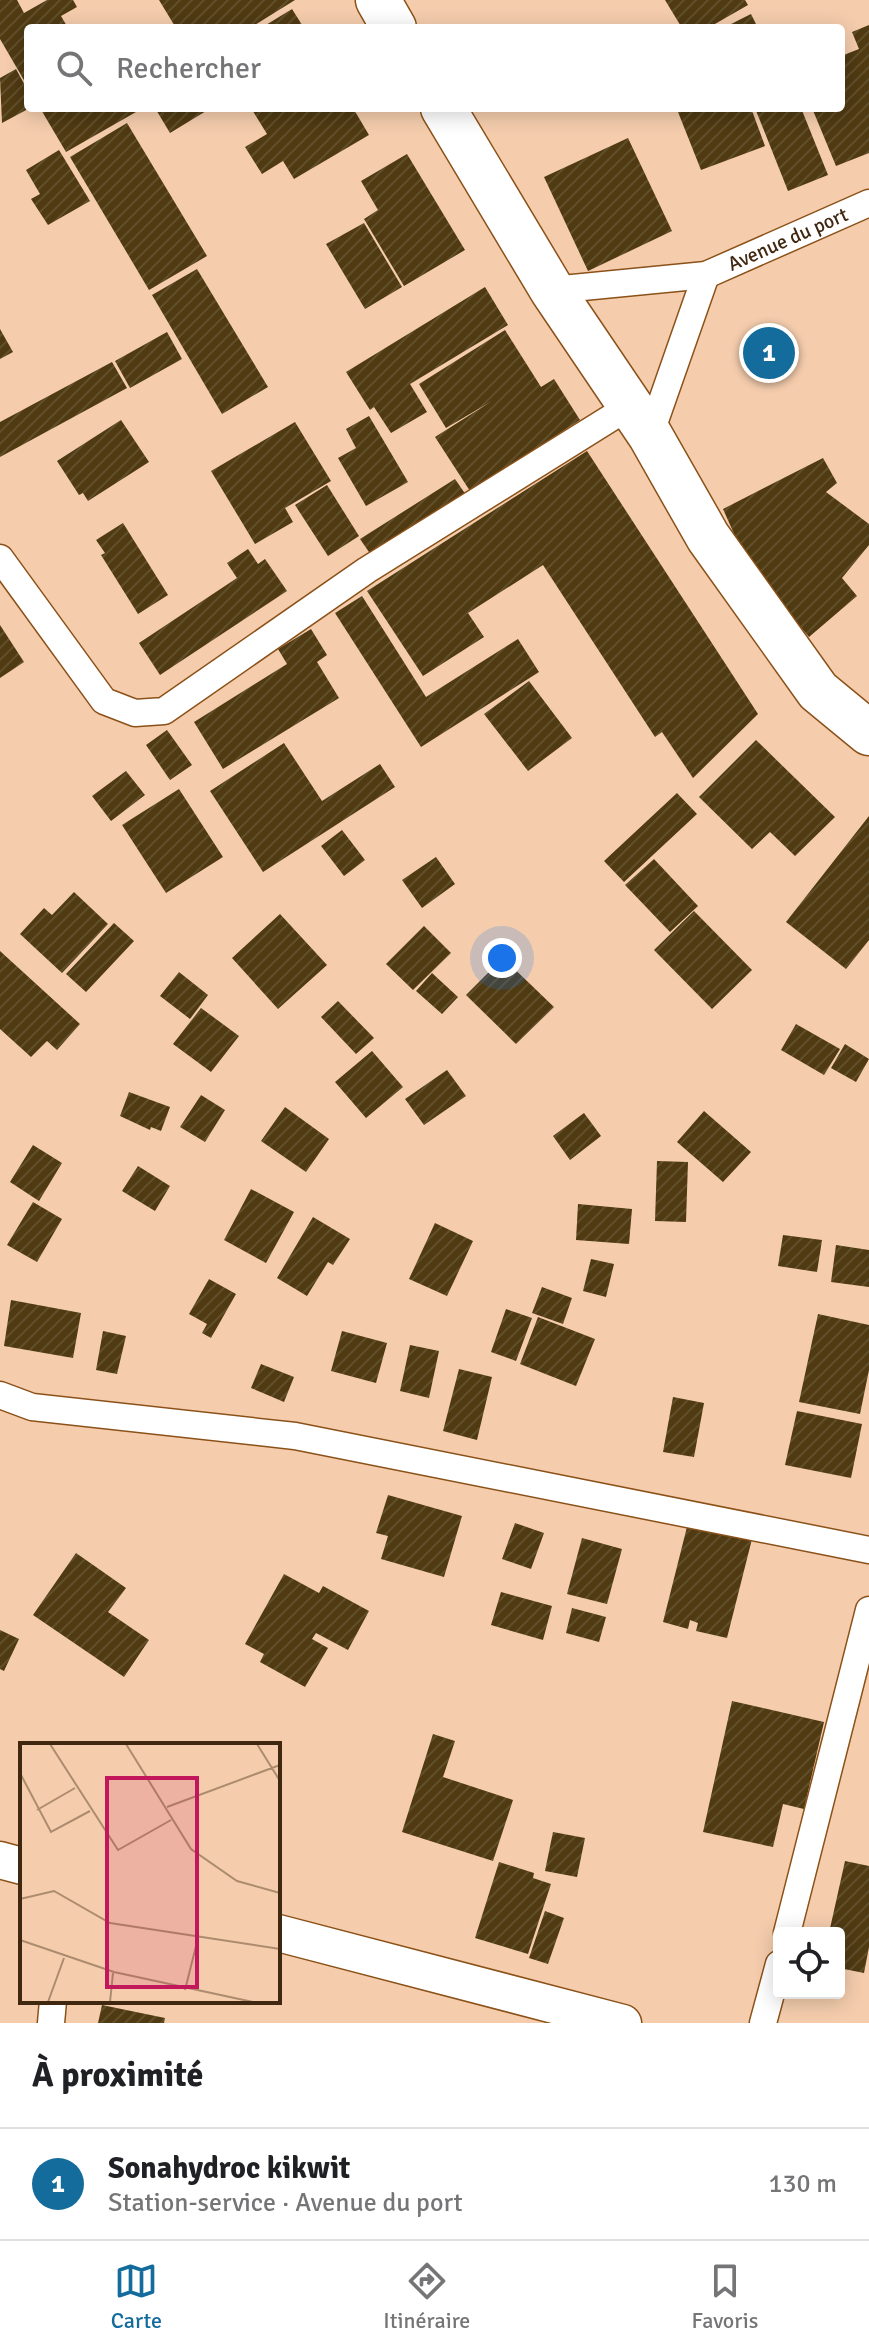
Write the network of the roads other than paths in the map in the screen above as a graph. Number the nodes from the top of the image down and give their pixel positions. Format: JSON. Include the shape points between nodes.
{"nodes":[{"id":1,"x":378,"y":0,"type":"edge"},
{"id":2,"x":392,"y":24,"type":"edge"},
{"id":3,"x":445,"y":112,"type":"edge"},
{"id":4,"x":869,"y":203,"type":"edge"},
{"id":5,"x":706,"y":275,"type":"junction"},
{"id":6,"x":552,"y":290,"type":"junction"},
{"id":7,"x":640,"y":420,"type":"junction"},
{"id":8,"x":0,"y":558,"type":"edge"},
{"id":9,"x":869,"y":733,"type":"edge"},
{"id":10,"x":0,"y":1395,"type":"edge"},
{"id":11,"x":869,"y":1550,"type":"edge"},
{"id":12,"x":869,"y":1610,"type":"edge"},
{"id":13,"x":0,"y":1860,"type":"edge"},
{"id":14,"x":20,"y":1865,"type":"edge"},
{"id":15,"x":789,"y":1927,"type":"edge"},
{"id":16,"x":280,"y":1934,"type":"edge"},
{"id":17,"x":773,"y":1986,"type":"edge"},
{"id":18,"x":53,"y":2003,"type":"edge"},
{"id":19,"x":51,"y":2023,"type":"edge"},
{"id":20,"x":623,"y":2023,"type":"edge"},
{"id":21,"x":763,"y":2023,"type":"edge"}],
"edges":[{"from":1,"to":2,"type":"highway"},
{"from":3,"to":6,"type":"highway"},
{"from":4,"to":5,"type":"street","name":"Avenue du port"},
{"from":5,"to":6,"type":"street","name":"Avenue du port"},
{"from":5,"to":7,"type":"street"},
{"from":6,"to":7,"type":"highway"},
{"from":7,"to":8,"type":"street","via":[[367,570],[164,711],[135,713],[104,701]]},
{"from":7,"to":9,"type":"highway","via":[[708,537],[818,691]]},
{"from":10,"to":11,"type":"street","via":[[32,1407],[295,1436]]},
{"from":12,"to":15,"type":"street"},
{"from":13,"to":14,"type":"main road"},
{"from":16,"to":20,"type":"main road"},
{"from":17,"to":21,"type":"street"},
{"from":18,"to":19,"type":"street"}]}
